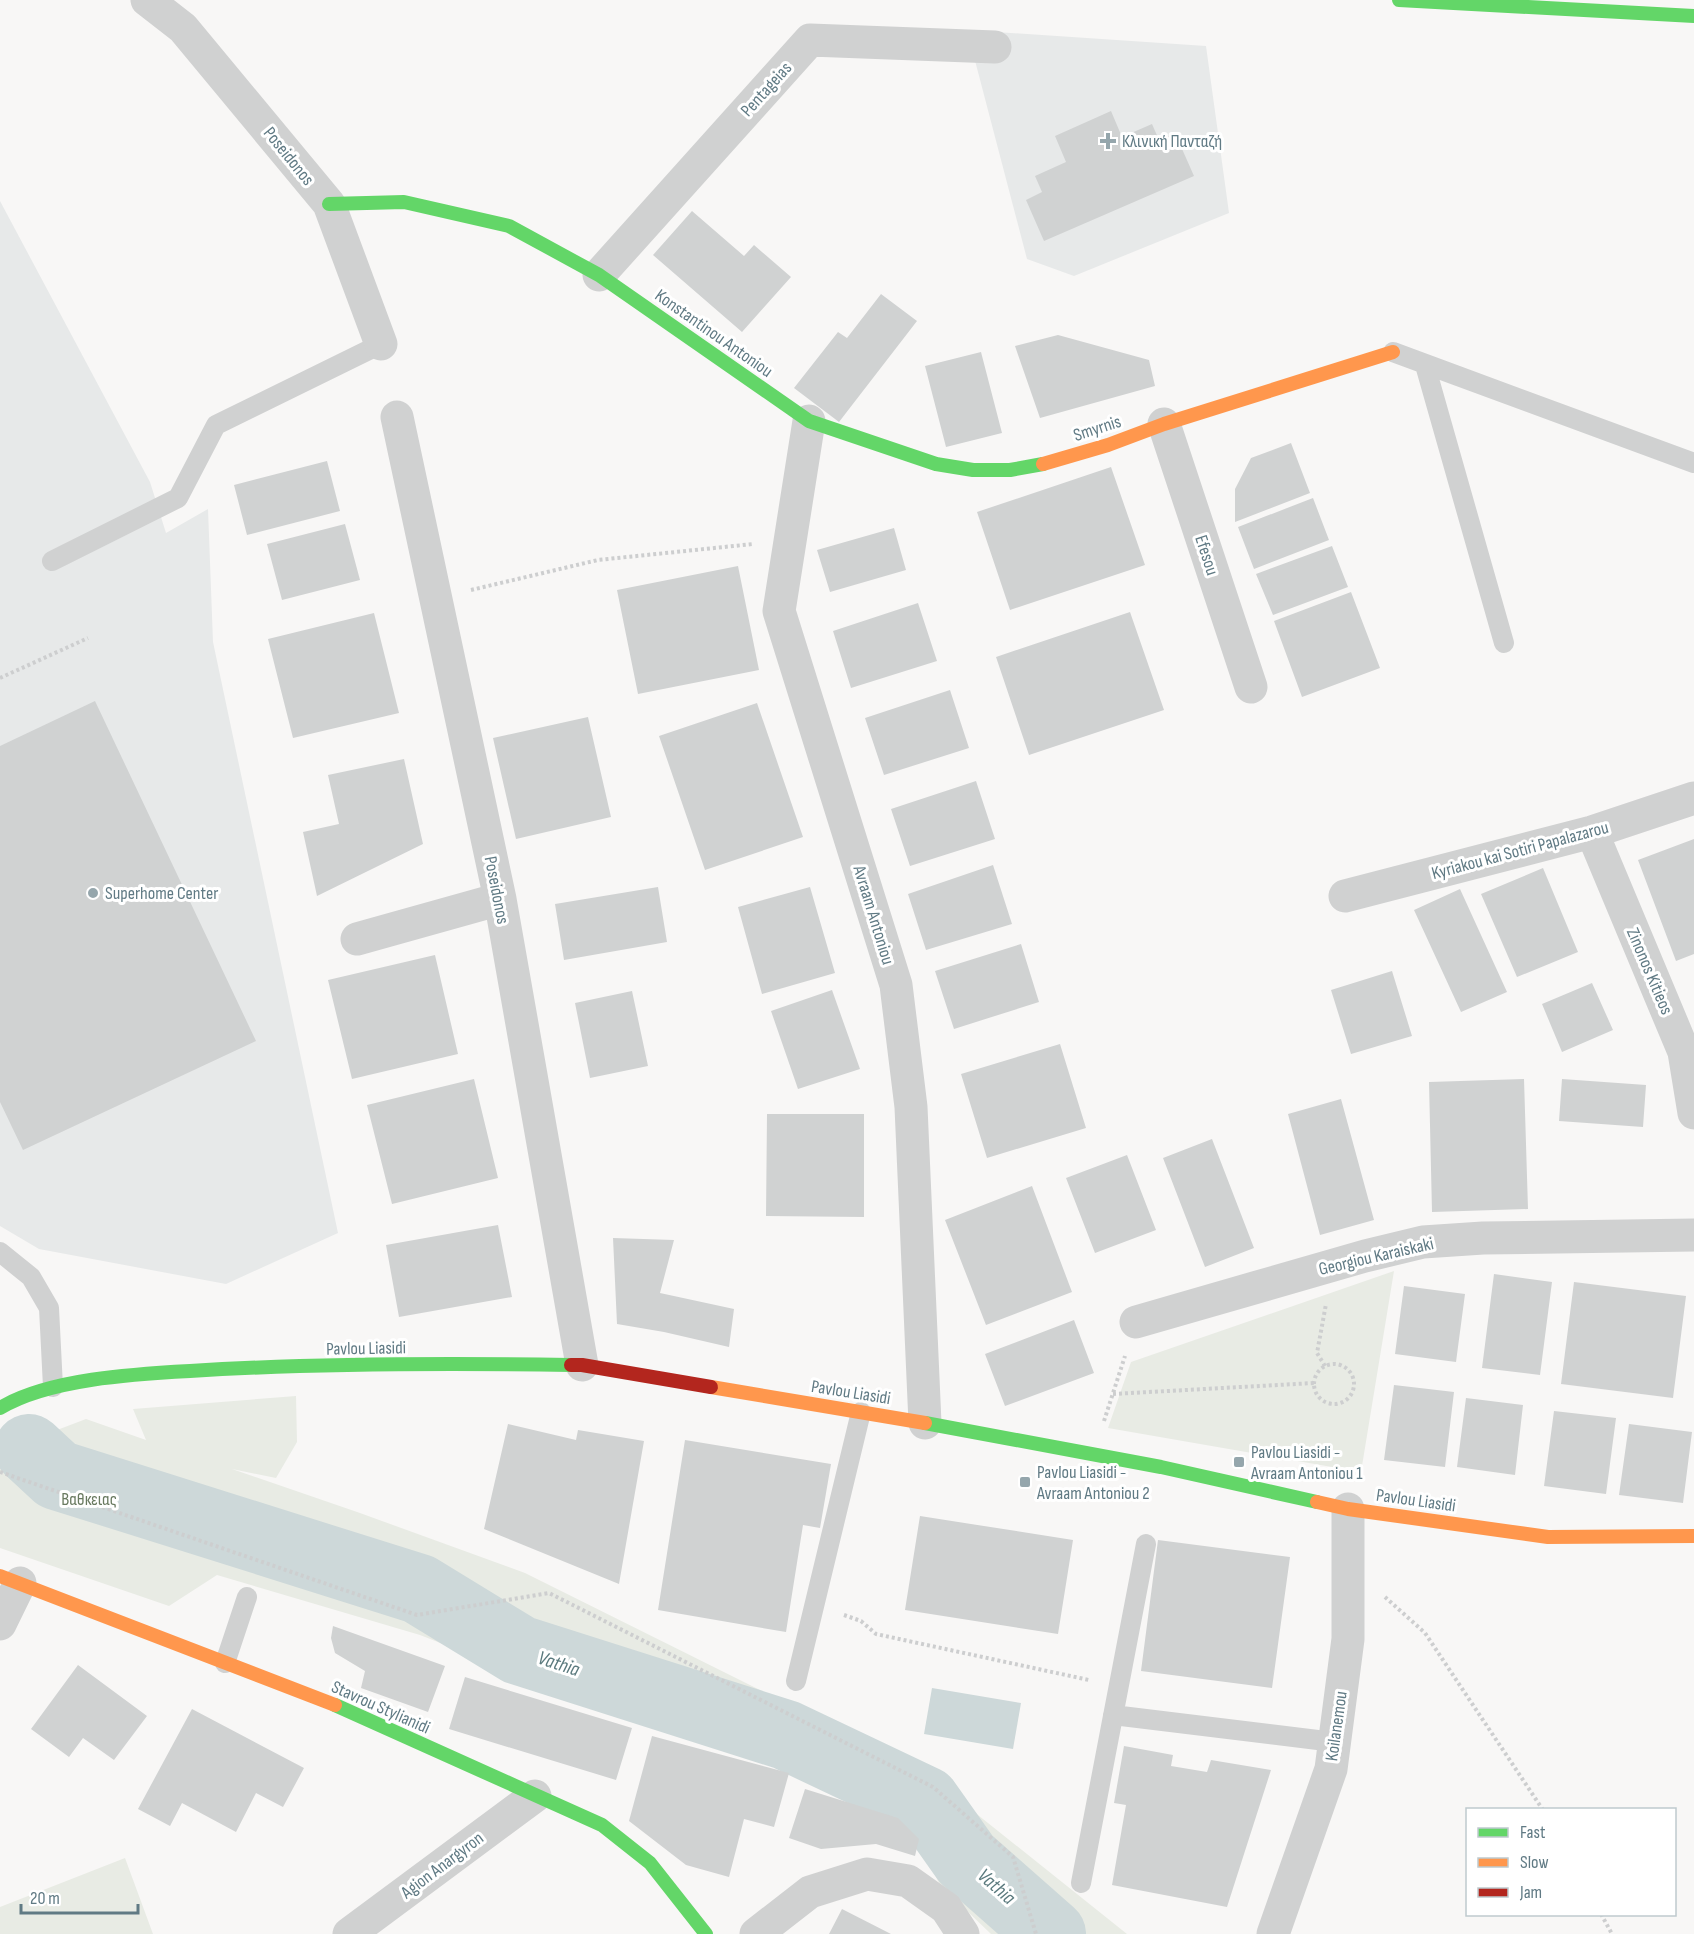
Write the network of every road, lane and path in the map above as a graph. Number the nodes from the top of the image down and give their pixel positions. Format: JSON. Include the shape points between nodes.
{"nodes":[{"id":1,"x":147,"y":0,"type":"edge"},
{"id":2,"x":1399,"y":0,"type":"edge"},
{"id":3,"x":1694,"y":16,"type":"edge"},
{"id":4,"x":995,"y":47,"type":"dead end"},
{"id":5,"x":329,"y":204,"type":"junction"},
{"id":6,"x":599,"y":275,"type":"junction"},
{"id":7,"x":381,"y":344,"type":"joint"},
{"id":8,"x":1393,"y":352,"type":"joint"},
{"id":9,"x":1425,"y":364,"type":"junction"},
{"id":10,"x":396,"y":417,"type":"dead end"},
{"id":11,"x":809,"y":421,"type":"junction"},
{"id":12,"x":1164,"y":424,"type":"junction"},
{"id":13,"x":1694,"y":464,"type":"edge"},
{"id":14,"x":790,"y":540,"type":"junction"},
{"id":15,"x":52,"y":561,"type":"dead end"},
{"id":16,"x":435,"y":599,"type":"junction"},
{"id":17,"x":88,"y":638,"type":"dead end"},
{"id":18,"x":1504,"y":643,"type":"dead end"},
{"id":19,"x":0,"y":678,"type":"edge"},
{"id":20,"x":1251,"y":687,"type":"dead end"},
{"id":21,"x":1694,"y":798,"type":"edge"},
{"id":22,"x":1592,"y":832,"type":"junction"},
{"id":23,"x":1345,"y":896,"type":"dead end"},
{"id":24,"x":500,"y":899,"type":"junction"},
{"id":25,"x":357,"y":939,"type":"dead end"},
{"id":26,"x":1694,"y":1113,"type":"edge"},
{"id":27,"x":1694,"y":1235,"type":"edge"},
{"id":28,"x":0,"y":1252,"type":"edge"},
{"id":29,"x":1334,"y":1265,"type":"junction"},
{"id":30,"x":1136,"y":1322,"type":"joint"},
{"id":31,"x":582,"y":1365,"type":"junction"},
{"id":32,"x":1325,"y":1366,"type":"junction"},
{"id":33,"x":1314,"y":1383,"type":"junction"},
{"id":34,"x":53,"y":1387,"type":"junction"},
{"id":35,"x":1113,"y":1394,"type":"junction"},
{"id":36,"x":0,"y":1408,"type":"edge"},
{"id":37,"x":861,"y":1412,"type":"junction"},
{"id":38,"x":925,"y":1422,"type":"junction"},
{"id":39,"x":1093,"y":1456,"type":"junction"},
{"id":40,"x":0,"y":1472,"type":"edge"},
{"id":41,"x":1348,"y":1509,"type":"junction"},
{"id":42,"x":1694,"y":1536,"type":"edge"},
{"id":43,"x":1146,"y":1544,"type":"dead end"},
{"id":44,"x":1348,"y":1564,"type":"junction"},
{"id":45,"x":10,"y":1579,"type":"edge"},
{"id":46,"x":247,"y":1597,"type":"dead end"},
{"id":47,"x":814,"y":1606,"type":"junction"},
{"id":48,"x":0,"y":1624,"type":"edge"},
{"id":49,"x":225,"y":1663,"type":"junction"},
{"id":50,"x":795,"y":1681,"type":"dead end"},
{"id":51,"x":1118,"y":1686,"type":"junction"},
{"id":52,"x":1113,"y":1715,"type":"junction"},
{"id":53,"x":1334,"y":1742,"type":"junction"},
{"id":54,"x":535,"y":1796,"type":"junction"},
{"id":55,"x":1542,"y":1808,"type":"edge"},
{"id":56,"x":1081,"y":1883,"type":"dead end"},
{"id":57,"x":1602,"y":1916,"type":"edge"},
{"id":58,"x":349,"y":1934,"type":"edge"},
{"id":59,"x":706,"y":1934,"type":"edge"},
{"id":60,"x":756,"y":1934,"type":"edge"},
{"id":61,"x":963,"y":1934,"type":"edge"},
{"id":62,"x":1036,"y":1934,"type":"edge"},
{"id":63,"x":1273,"y":1934,"type":"edge"},
{"id":64,"x":1612,"y":1934,"type":"edge"}],
"edges":[{"from":1,"to":5,"type":"street","name":"Poseidonos","via":[[183,28]]},
{"from":2,"to":3,"type":"main road"},
{"from":4,"to":6,"type":"street","name":"Pentageias","via":[[810,40]]},
{"from":5,"to":6,"type":"main road","name":"Konstantinou Antoniou","via":[[404,202],[509,226]]},
{"from":5,"to":7,"type":"street","name":"Poseidonos"},
{"from":6,"to":11,"type":"main road","name":"Konstantinou Antoniou"},
{"from":7,"to":15,"type":"lane","via":[[216,425],[178,498]]},
{"from":8,"to":9,"type":"lane"},
{"from":8,"to":12,"type":"main road","name":"Smyrnis"},
{"from":9,"to":13,"type":"lane"},
{"from":9,"to":18,"type":"lane"},
{"from":10,"to":16,"type":"street","name":"Poseidonos"},
{"from":11,"to":12,"type":"main road","name":"Smyrnis","via":[[936,464],[973,470],[1010,470],[1047,463]]},
{"from":11,"to":14,"type":"street","name":"Avraam Antoniou"},
{"from":12,"to":20,"type":"street","name":"Efesou"},
{"from":14,"to":16,"type":"path","via":[[598,560]]},
{"from":14,"to":38,"type":"street","name":"Avraam Antoniou","via":[[779,611],[896,985],[911,1107]]},
{"from":16,"to":24,"type":"street","name":"Poseidonos"},
{"from":17,"to":19,"type":"path"},
{"from":21,"to":22,"type":"street","name":"Kyriakou kai Sotiri Papalazarou"},
{"from":22,"to":23,"type":"street","name":"Kyriakou kai Sotiri Papalazarou"},
{"from":22,"to":26,"type":"street","name":"Zinonos Kitieos","via":[[1684,1052]]},
{"from":24,"to":25,"type":"street"},
{"from":24,"to":31,"type":"street","name":"Poseidonos"},
{"from":27,"to":29,"type":"street","name":"Georgiou Karaiskaki","via":[[1423,1242]]},
{"from":28,"to":34,"type":"lane","via":[[31,1277],[49,1308]]},
{"from":29,"to":30,"type":"street","name":"Georgiou Karaiskaki"},
{"from":29,"to":32,"type":"path","via":[[1317,1353]]},
{"from":30,"to":35,"type":"path"},
{"from":31,"to":34,"type":"main road","name":"Pavlou Liasidi","via":[[251,1367],[142,1374]]},
{"from":31,"to":37,"type":"main road","name":"Pavlou Liasidi"},
{"from":32,"to":33,"type":"path"},
{"from":32,"to":33,"type":"path","via":[[1345,1367],[1354,1381],[1353,1390],[1337,1404],[1325,1402],[1317,1395]]},
{"from":33,"to":35,"type":"path"},
{"from":34,"to":36,"type":"main road","name":"Pavlou Liasidi"},
{"from":35,"to":39,"type":"path"},
{"from":37,"to":38,"type":"main road","name":"Pavlou Liasidi"},
{"from":37,"to":47,"type":"lane"},
{"from":38,"to":39,"type":"main road","name":"Pavlou Liasidi"},
{"from":39,"to":41,"type":"main road","name":"Pavlou Liasidi","via":[[1161,1467]]},
{"from":40,"to":62,"type":"path","via":[[417,1615],[549,1593],[933,1787],[1013,1857]]},
{"from":41,"to":42,"type":"main road","name":"Pavlou Liasidi","via":[[1548,1537]]},
{"from":41,"to":44,"type":"street","name":"Koilanemou"},
{"from":43,"to":51,"type":"lane"},
{"from":44,"to":53,"type":"street","name":"Koilanemou","via":[[1348,1639]]},
{"from":44,"to":55,"type":"path","via":[[1425,1633]]},
{"from":45,"to":48,"type":"street"},
{"from":45,"to":49,"type":"main road","name":"Stavrou Stylianidi"},
{"from":46,"to":49,"type":"lane"},
{"from":47,"to":50,"type":"lane"},
{"from":47,"to":51,"type":"path","via":[[861,1621],[876,1634]]},
{"from":49,"to":54,"type":"main road","name":"Stavrou Stylianidi","via":[[345,1709]]},
{"from":51,"to":52,"type":"lane"},
{"from":52,"to":53,"type":"lane"},
{"from":52,"to":56,"type":"lane"},
{"from":53,"to":63,"type":"street","name":"Koilanemou","via":[[1331,1769]]},
{"from":54,"to":58,"type":"street","name":"Agion Anargyron"},
{"from":54,"to":59,"type":"main road","name":"Stavrou Stylianidi","via":[[602,1826],[650,1863]]},
{"from":57,"to":64,"type":"path"},
{"from":60,"to":61,"type":"street","via":[[810,1892],[867,1874],[908,1881],[946,1908]]}]}
